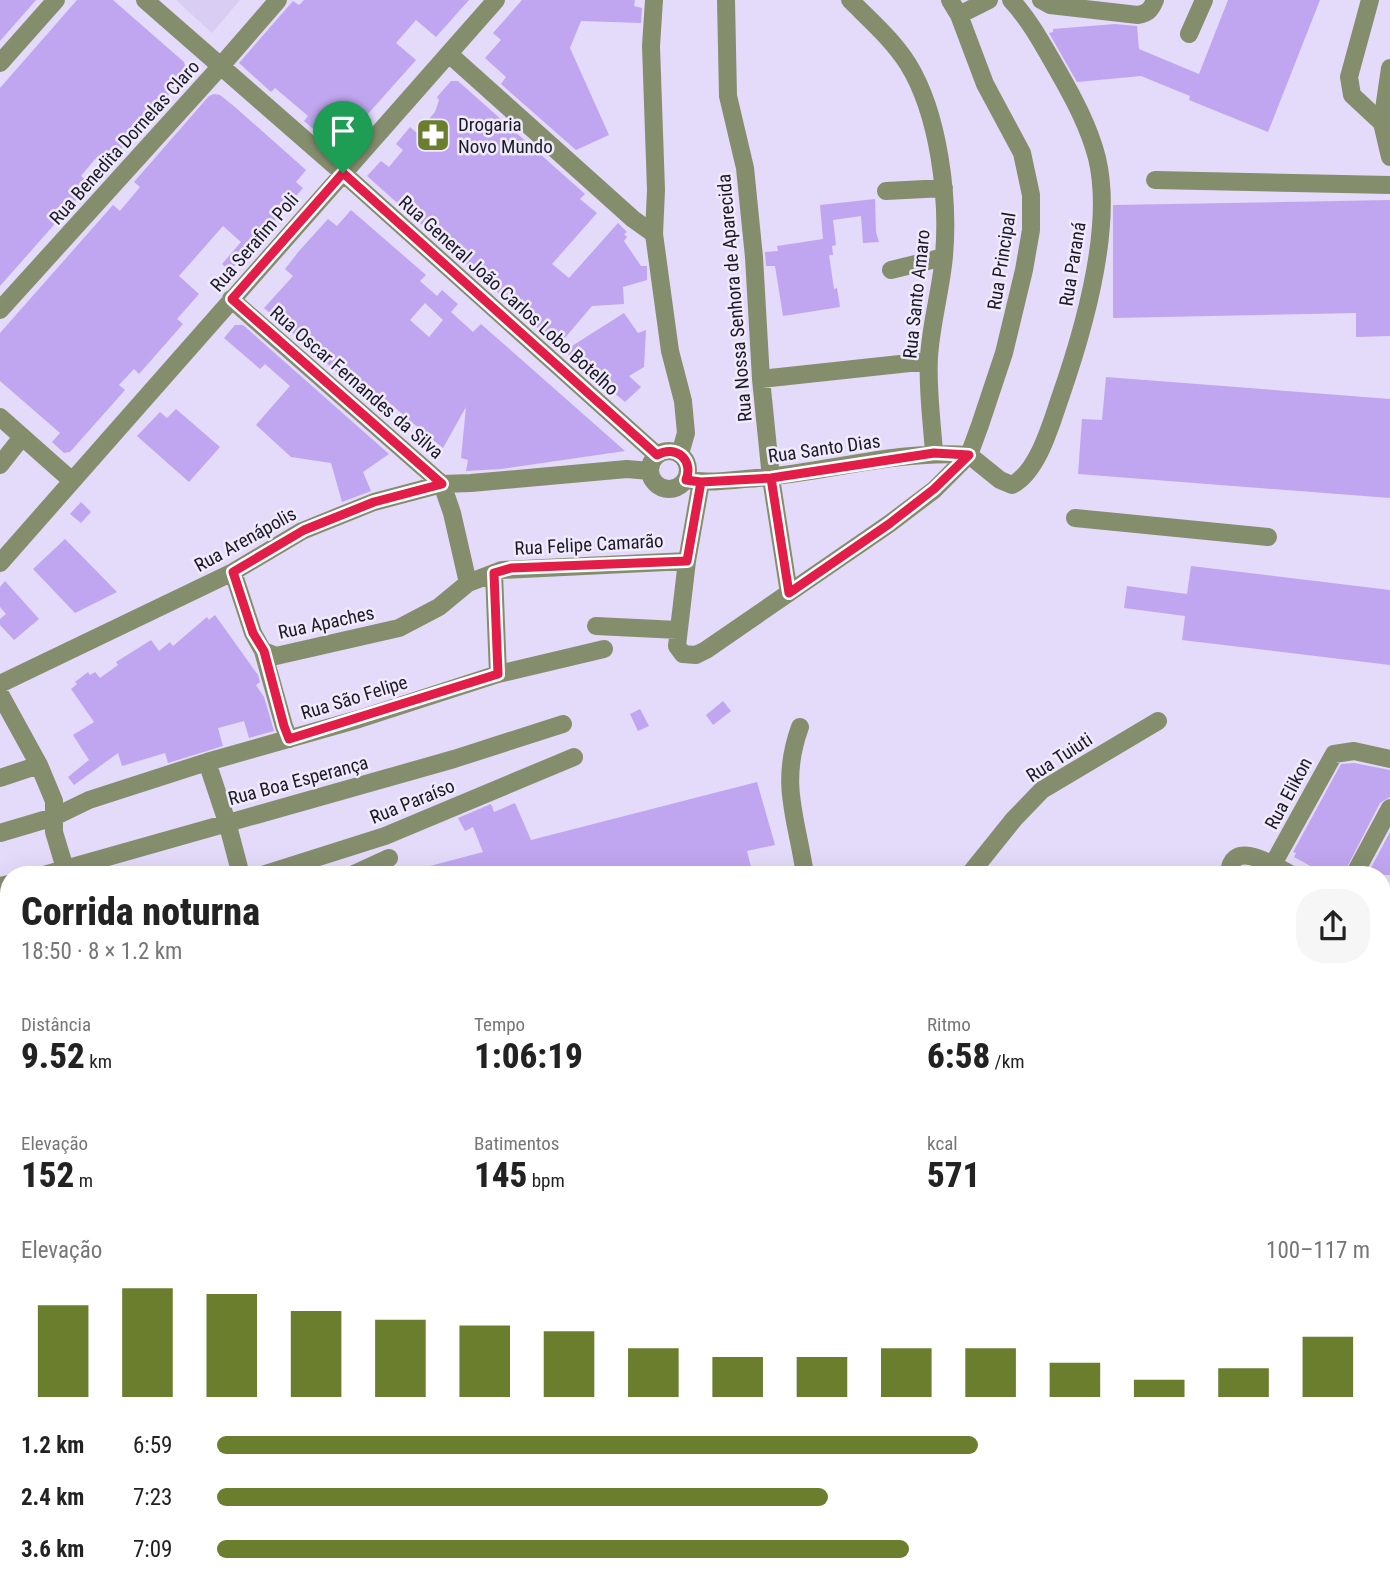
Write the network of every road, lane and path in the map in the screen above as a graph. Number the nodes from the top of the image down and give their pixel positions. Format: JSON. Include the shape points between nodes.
{"nodes":[{"id":1,"x":56,"y":0,"type":"edge"},
{"id":2,"x":145,"y":0,"type":"edge"},
{"id":3,"x":278,"y":0,"type":"edge"},
{"id":4,"x":496,"y":0,"type":"edge"},
{"id":5,"x":654,"y":0,"type":"edge"},
{"id":6,"x":726,"y":0,"type":"edge"},
{"id":7,"x":850,"y":0,"type":"edge"},
{"id":8,"x":989,"y":0,"type":"edge"},
{"id":9,"x":1010,"y":0,"type":"edge"},
{"id":10,"x":1041,"y":0,"type":"edge"},
{"id":11,"x":1155,"y":0,"type":"edge"},
{"id":12,"x":1204,"y":0,"type":"edge"},
{"id":13,"x":1370,"y":0,"type":"edge"},
{"id":14,"x":954,"y":8,"type":"edge"},
{"id":15,"x":1189,"y":34,"type":"dead end"},
{"id":16,"x":449,"y":54,"type":"junction"},
{"id":17,"x":0,"y":63,"type":"edge"},
{"id":18,"x":220,"y":67,"type":"junction"},
{"id":19,"x":1390,"y":68,"type":"edge"},
{"id":20,"x":1382,"y":123,"type":"junction"},
{"id":21,"x":1390,"y":157,"type":"edge"},
{"id":22,"x":343,"y":173,"type":"junction"},
{"id":23,"x":1155,"y":180,"type":"dead end"},
{"id":24,"x":1390,"y":185,"type":"edge"},
{"id":25,"x":944,"y":188,"type":"junction"},
{"id":26,"x":886,"y":191,"type":"dead end"},
{"id":27,"x":654,"y":234,"type":"junction"},
{"id":28,"x":944,"y":257,"type":"junction"},
{"id":29,"x":891,"y":270,"type":"dead end"},
{"id":30,"x":232,"y":299,"type":"junction"},
{"id":31,"x":0,"y":310,"type":"edge"},
{"id":32,"x":928,"y":361,"type":"junction"},
{"id":33,"x":761,"y":379,"type":"junction"},
{"id":34,"x":0,"y":417,"type":"edge"},
{"id":35,"x":22,"y":437,"type":"junction"},
{"id":36,"x":934,"y":453,"type":"junction"},
{"id":37,"x":680,"y":454,"type":"junction"},
{"id":38,"x":969,"y":455,"type":"junction"},
{"id":39,"x":653,"y":463,"type":"junction"},
{"id":40,"x":0,"y":466,"type":"edge"},
{"id":41,"x":771,"y":478,"type":"junction"},
{"id":42,"x":71,"y":480,"type":"junction"},
{"id":43,"x":694,"y":481,"type":"junction"},
{"id":44,"x":442,"y":484,"type":"junction"},
{"id":45,"x":1075,"y":518,"type":"dead end"},
{"id":46,"x":1268,"y":537,"type":"dead end"},
{"id":47,"x":687,"y":561,"type":"junction"},
{"id":48,"x":0,"y":564,"type":"edge"},
{"id":49,"x":233,"y":572,"type":"junction"},
{"id":50,"x":494,"y":573,"type":"junction"},
{"id":51,"x":468,"y":583,"type":"junction"},
{"id":52,"x":789,"y":593,"type":"junction"},
{"id":53,"x":596,"y":626,"type":"dead end"},
{"id":54,"x":678,"y":638,"type":"junction"},
{"id":55,"x":604,"y":649,"type":"dead end"},
{"id":56,"x":264,"y":651,"type":"junction"},
{"id":57,"x":498,"y":674,"type":"junction"},
{"id":58,"x":0,"y":684,"type":"edge"},
{"id":59,"x":0,"y":694,"type":"edge"},
{"id":60,"x":5,"y":713,"type":"edge"},
{"id":61,"x":1158,"y":721,"type":"dead end"},
{"id":62,"x":563,"y":724,"type":"dead end"},
{"id":63,"x":800,"y":727,"type":"dead end"},
{"id":64,"x":289,"y":739,"type":"junction"},
{"id":65,"x":574,"y":757,"type":"dead end"},
{"id":66,"x":1390,"y":759,"type":"edge"},
{"id":67,"x":207,"y":762,"type":"junction"},
{"id":68,"x":39,"y":765,"type":"junction"},
{"id":69,"x":0,"y":778,"type":"edge"},
{"id":70,"x":1390,"y":808,"type":"edge"},
{"id":71,"x":54,"y":817,"type":"junction"},
{"id":72,"x":227,"y":822,"type":"junction"},
{"id":73,"x":0,"y":833,"type":"edge"},
{"id":74,"x":389,"y":858,"type":"dead end"},
{"id":75,"x":64,"y":866,"type":"edge"},
{"id":76,"x":85,"y":866,"type":"edge"},
{"id":77,"x":239,"y":866,"type":"edge"},
{"id":78,"x":290,"y":866,"type":"edge"},
{"id":79,"x":372,"y":866,"type":"edge"},
{"id":80,"x":804,"y":866,"type":"edge"},
{"id":81,"x":976,"y":866,"type":"edge"},
{"id":82,"x":1231,"y":866,"type":"edge"},
{"id":83,"x":1266,"y":866,"type":"edge"},
{"id":84,"x":1359,"y":866,"type":"edge"}],
"edges":[{"from":1,"to":17,"type":"street"},
{"from":2,"to":18,"type":"street","name":"Rua General João Carlos Lobo Botelho"},
{"from":3,"to":18,"type":"street","name":"Rua Benedita Dornelas Claro"},
{"from":4,"to":16,"type":"street","name":"Rua Serafim Poli"},
{"from":5,"to":27,"type":"street"},
{"from":6,"to":33,"type":"street","name":"Rua Nossa Senhora de Aparecida","via":[[728,96],[745,168]]},
{"from":7,"to":25,"type":"street","name":"Rua Santo Amaro","via":[[897,49],[915,77]]},
{"from":8,"to":14,"type":"street"},
{"from":9,"to":38,"type":"street","name":"Rua Paraná","via":[[1049,56],[1086,124],[1097,160],[1101,226],[1080,341],[1034,462],[1023,479],[1012,485]]},
{"from":10,"to":11,"type":"street","via":[[1050,5],[1138,15],[1152,9]]},
{"from":12,"to":15,"type":"street"},
{"from":13,"to":20,"type":"street","via":[[1349,77],[1352,95]]},
{"from":14,"to":38,"type":"street","name":"Rua Principal","via":[[985,84],[1022,153],[1031,195],[1031,230],[1017,299]]},
{"from":16,"to":22,"type":"street","name":"Rua Serafim Poli"},
{"from":16,"to":27,"type":"street"},
{"from":18,"to":22,"type":"street","name":"Rua General João Carlos Lobo Botelho"},
{"from":18,"to":31,"type":"street","name":"Rua Benedita Dornelas Claro"},
{"from":19,"to":20,"type":"street"},
{"from":20,"to":21,"type":"street"},
{"from":22,"to":30,"type":"street","name":"Rua Serafim Poli"},
{"from":22,"to":39,"type":"street","name":"Rua General João Carlos Lobo Botelho"},
{"from":23,"to":24,"type":"street"},
{"from":25,"to":26,"type":"street"},
{"from":25,"to":28,"type":"street","name":"Rua Santo Amaro"},
{"from":27,"to":37,"type":"street","via":[[670,351],[683,401],[686,433]]},
{"from":28,"to":29,"type":"street"},
{"from":28,"to":32,"type":"street","name":"Rua Santo Amaro"},
{"from":30,"to":42,"type":"street","name":"Rua Serafim Poli"},
{"from":30,"to":44,"type":"street","name":"Rua Oscar Fernandes da Silva"},
{"from":32,"to":33,"type":"street"},
{"from":32,"to":36,"type":"street","name":"Rua Santo Amaro"},
{"from":33,"to":41,"type":"street","name":"Rua Nossa Senhora de Aparecida"},
{"from":34,"to":35,"type":"street"},
{"from":35,"to":40,"type":"street"},
{"from":35,"to":42,"type":"street"},
{"from":36,"to":38,"type":"street","name":"Rua Santo Dias"},
{"from":36,"to":41,"type":"street","name":"Rua Santo Dias"},
{"from":37,"to":39,"type":"street","via":[[668,450]]},
{"from":37,"to":43,"type":"street"},
{"from":38,"to":52,"type":"street","via":[[916,503]]},
{"from":39,"to":43,"type":"street","via":[[655,482],[666,489]]},
{"from":39,"to":44,"type":"street","name":"Rua Arenápolis"},
{"from":41,"to":43,"type":"street","name":"Rua Santo Dias"},
{"from":41,"to":52,"type":"street","name":"Rua Nossa Senhora de Aparecida"},
{"from":42,"to":48,"type":"street","name":"Rua Serafim Poli"},
{"from":43,"to":47,"type":"street"},
{"from":44,"to":49,"type":"street","name":"Rua Arenápolis","via":[[374,502],[304,530]]},
{"from":44,"to":51,"type":"street","name":"Rua Oscar Fernandes da Silva"},
{"from":45,"to":46,"type":"street"},
{"from":47,"to":50,"type":"street","name":"Rua Felipe Camarão","via":[[511,568]]},
{"from":47,"to":54,"type":"street"},
{"from":49,"to":56,"type":"street","name":"Rua Apaches","via":[[253,633]]},
{"from":49,"to":58,"type":"street","name":"Rua Arenápolis"},
{"from":50,"to":51,"type":"street","name":"Rua Felipe Camarão"},
{"from":50,"to":57,"type":"street","name":"Rua Felipe Camarão"},
{"from":51,"to":56,"type":"street","name":"Rua Apaches","via":[[439,607],[399,628],[276,656]]},
{"from":52,"to":54,"type":"street","via":[[696,654],[682,654]]},
{"from":53,"to":54,"type":"street"},
{"from":55,"to":57,"type":"street","name":"Rua São Felipe"},
{"from":56,"to":64,"type":"street"},
{"from":57,"to":64,"type":"street","name":"Rua São Felipe"},
{"from":59,"to":60,"type":"street"},
{"from":60,"to":68,"type":"street"},
{"from":61,"to":81,"type":"street","name":"Rua Tuiuti","via":[[1042,790]]},
{"from":62,"to":72,"type":"street","name":"Rua Boa Esperança"},
{"from":63,"to":80,"type":"street","via":[[789,761],[789,796]]},
{"from":64,"to":67,"type":"street","name":"Rua São Felipe"},
{"from":65,"to":78,"type":"street","name":"Rua Paraíso","via":[[385,836]]},
{"from":66,"to":83,"type":"street","name":"Rua Elikon","via":[[1354,751],[1335,754]]},
{"from":67,"to":71,"type":"street","name":"Rua São Felipe","via":[[89,800]]},
{"from":67,"to":72,"type":"street"},
{"from":68,"to":69,"type":"street"},
{"from":68,"to":71,"type":"street","via":[[54,801]]},
{"from":70,"to":84,"type":"street"},
{"from":71,"to":73,"type":"street","name":"Rua São Felipe"},
{"from":71,"to":75,"type":"street"},
{"from":72,"to":76,"type":"street","name":"Rua Boa Esperança"},
{"from":72,"to":77,"type":"street"},
{"from":74,"to":79,"type":"street"},
{"from":82,"to":83,"type":"street","via":[[1248,855]]}]}
